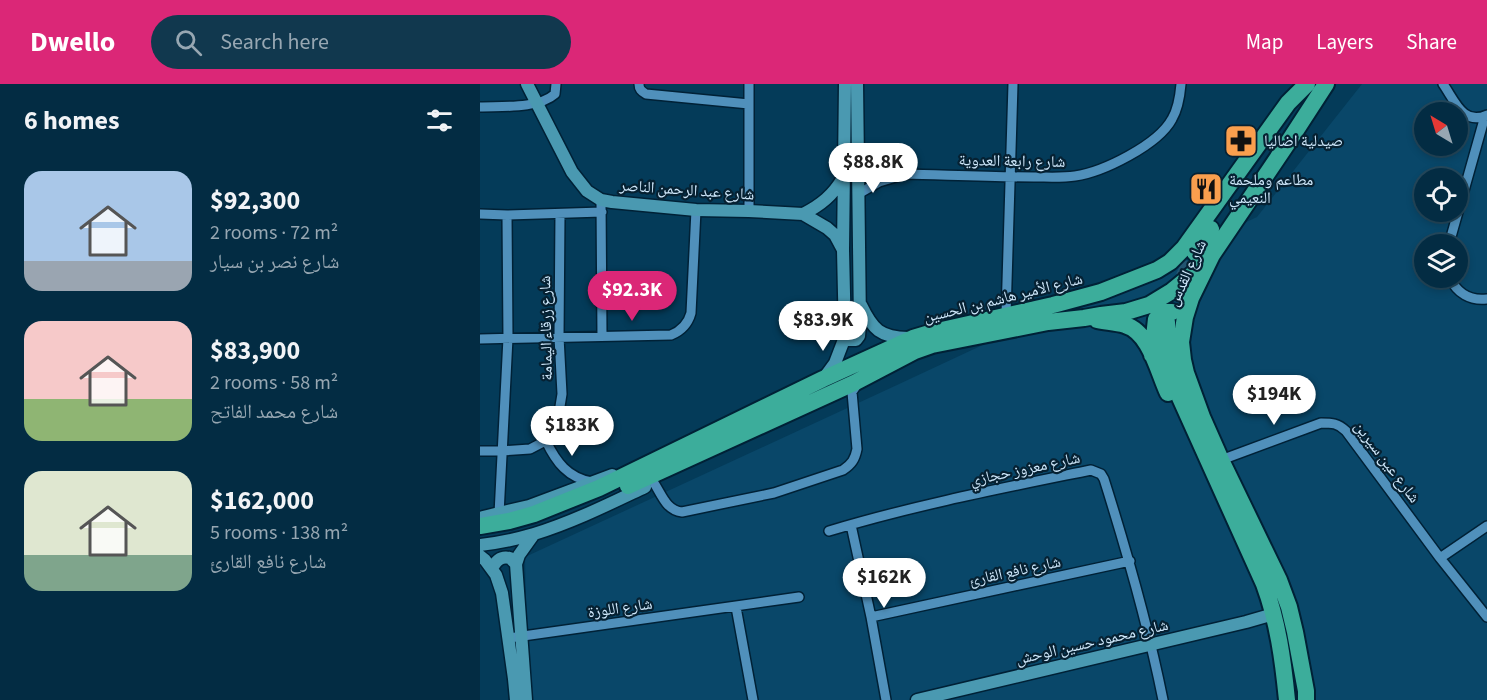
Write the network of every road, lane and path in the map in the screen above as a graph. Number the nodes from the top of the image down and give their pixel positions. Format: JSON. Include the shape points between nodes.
{"nodes":[{"id":1,"x":527,"y":84,"type":"edge"},
{"id":2,"x":556,"y":84,"type":"edge"},
{"id":3,"x":639,"y":84,"type":"edge"},
{"id":4,"x":749,"y":84,"type":"edge"},
{"id":5,"x":845,"y":84,"type":"edge"},
{"id":6,"x":857,"y":84,"type":"edge"},
{"id":7,"x":1013,"y":84,"type":"edge"},
{"id":8,"x":1181,"y":84,"type":"edge"},
{"id":9,"x":1308,"y":84,"type":"edge"},
{"id":10,"x":1326,"y":84,"type":"edge"},
{"id":11,"x":1443,"y":84,"type":"edge"},
{"id":12,"x":536,"y":103,"type":"junction"},
{"id":13,"x":749,"y":104,"type":"junction"},
{"id":14,"x":480,"y":107,"type":"edge"},
{"id":15,"x":1486,"y":115,"type":"edge"},
{"id":16,"x":857,"y":149,"type":"junction"},
{"id":17,"x":905,"y":174,"type":"junction"},
{"id":18,"x":843,"y":177,"type":"junction"},
{"id":19,"x":1010,"y":177,"type":"junction"},
{"id":20,"x":858,"y":194,"type":"junction"},
{"id":21,"x":601,"y":206,"type":"junction"},
{"id":22,"x":696,"y":210,"type":"junction"},
{"id":23,"x":749,"y":211,"type":"junction"},
{"id":24,"x":480,"y":214,"type":"edge"},
{"id":25,"x":560,"y":214,"type":"junction"},
{"id":26,"x":803,"y":214,"type":"junction"},
{"id":27,"x":507,"y":215,"type":"junction"},
{"id":28,"x":1452,"y":234,"type":"edge"},
{"id":29,"x":843,"y":250,"type":"junction"},
{"id":30,"x":1204,"y":254,"type":"junction"},
{"id":31,"x":1157,"y":270,"type":"junction"},
{"id":32,"x":1136,"y":279,"type":"junction"},
{"id":33,"x":1457,"y":288,"type":"edge"},
{"id":34,"x":1172,"y":291,"type":"junction"},
{"id":35,"x":1101,"y":292,"type":"junction"},
{"id":36,"x":1487,"y":299,"type":"edge"},
{"id":37,"x":860,"y":304,"type":"junction"},
{"id":38,"x":1006,"y":315,"type":"junction"},
{"id":39,"x":1093,"y":316,"type":"junction"},
{"id":40,"x":1126,"y":318,"type":"junction"},
{"id":41,"x":1167,"y":322,"type":"tunnel mouth"},
{"id":42,"x":559,"y":336,"type":"junction"},
{"id":43,"x":602,"y":336,"type":"junction"},
{"id":44,"x":845,"y":337,"type":"junction"},
{"id":45,"x":508,"y":338,"type":"junction"},
{"id":46,"x":913,"y":338,"type":"junction"},
{"id":47,"x":480,"y":339,"type":"edge"},
{"id":48,"x":1181,"y":342,"type":"junction"},
{"id":49,"x":1152,"y":355,"type":"junction"},
{"id":50,"x":823,"y":379,"type":"junction"},
{"id":51,"x":847,"y":393,"type":"junction"},
{"id":52,"x":546,"y":441,"type":"junction"},
{"id":53,"x":480,"y":450,"type":"edge"},
{"id":54,"x":501,"y":451,"type":"junction"},
{"id":55,"x":1221,"y":460,"type":"junction"},
{"id":56,"x":642,"y":467,"type":"junction"},
{"id":57,"x":666,"y":469,"type":"junction"},
{"id":58,"x":592,"y":482,"type":"junction"},
{"id":59,"x":654,"y":483,"type":"junction"},
{"id":60,"x":499,"y":514,"type":"junction"},
{"id":61,"x":480,"y":518,"type":"edge"},
{"id":62,"x":851,"y":525,"type":"junction"},
{"id":63,"x":480,"y":526,"type":"edge"},
{"id":64,"x":1487,"y":526,"type":"edge"},
{"id":65,"x":829,"y":531,"type":"dead end"},
{"id":66,"x":534,"y":534,"type":"junction"},
{"id":67,"x":480,"y":535,"type":"edge"},
{"id":68,"x":480,"y":545,"type":"edge"},
{"id":69,"x":480,"y":556,"type":"edge"},
{"id":70,"x":1440,"y":558,"type":"junction"},
{"id":71,"x":1130,"y":561,"type":"junction"},
{"id":72,"x":516,"y":564,"type":"junction"},
{"id":73,"x":492,"y":569,"type":"junction"},
{"id":74,"x":1260,"y":574,"type":"junction"},
{"id":75,"x":799,"y":597,"type":"dead end"},
{"id":76,"x":735,"y":607,"type":"junction"},
{"id":77,"x":1274,"y":614,"type":"junction"},
{"id":78,"x":872,"y":617,"type":"junction"},
{"id":79,"x":1487,"y":617,"type":"edge"},
{"id":80,"x":514,"y":637,"type":"junction"},
{"id":81,"x":1152,"y":644,"type":"junction"},
{"id":82,"x":1306,"y":697,"type":"edge"},
{"id":83,"x":516,"y":700,"type":"edge"},
{"id":84,"x":526,"y":700,"type":"edge"},
{"id":85,"x":753,"y":700,"type":"edge"},
{"id":86,"x":886,"y":700,"type":"edge"},
{"id":87,"x":917,"y":700,"type":"edge"},
{"id":88,"x":1163,"y":700,"type":"edge"},
{"id":89,"x":1287,"y":700,"type":"edge"}],
"edges":[{"from":1,"to":12,"type":"street","name":"شارع عبد الرحمن الناصر"},
{"from":2,"to":12,"type":"street","via":[[555,94]]},
{"from":3,"to":13,"type":"street","via":[[646,94]]},
{"from":4,"to":13,"type":"street"},
{"from":5,"to":18,"type":"street"},
{"from":6,"to":16,"type":"street"},
{"from":7,"to":19,"type":"street"},
{"from":8,"to":19,"type":"street","name":"شارع رابعة العدوية","via":[[1172,121],[1140,150],[1074,177]]},
{"from":9,"to":30,"type":"highway","name":"شارع القدس"},
{"from":9,"to":31,"type":"highway","name":"شارع الأمير هاشم بن الحسين","via":[[1288,103],[1184,248]]},
{"from":10,"to":30,"type":"highway","name":"شارع القدس","via":[[1290,141]]},
{"from":11,"to":15,"type":"street","via":[[1463,114],[1473,119]]},
{"from":12,"to":14,"type":"street"},
{"from":12,"to":21,"type":"street","name":"شارع عبد الرحمن الناصر","via":[[572,172]]},
{"from":13,"to":23,"type":"street"},
{"from":15,"to":28,"type":"street"},
{"from":16,"to":17,"type":"street","name":"شارع رابعة العدوية","via":[[874,164]]},
{"from":16,"to":20,"type":"street"},
{"from":17,"to":19,"type":"street","name":"شارع رابعة العدوية"},
{"from":17,"to":20,"type":"street","name":"شارع رابعة العدوية"},
{"from":18,"to":26,"type":"street","via":[[827,200]]},
{"from":18,"to":29,"type":"street"},
{"from":19,"to":38,"type":"street"},
{"from":20,"to":37,"type":"street"},
{"from":21,"to":22,"type":"street","name":"شارع عبد الرحمن الناصر","via":[[612,202]]},
{"from":21,"to":25,"type":"street"},
{"from":21,"to":43,"type":"street"},
{"from":22,"to":23,"type":"street","name":"شارع عبد الرحمن الناصر"},
{"from":22,"to":43,"type":"street","via":[[691,313],[684,327],[671,335]]},
{"from":23,"to":26,"type":"street","name":"شارع عبد الرحمن الناصر"},
{"from":24,"to":27,"type":"street"},
{"from":25,"to":27,"type":"street"},
{"from":25,"to":42,"type":"street","name":"شارع زرقاء اليمامة"},
{"from":26,"to":29,"type":"street","name":"شارع عبد الرحمن الناصر","via":[[835,235]]},
{"from":27,"to":45,"type":"street"},
{"from":29,"to":44,"type":"street"},
{"from":30,"to":34,"type":"highway","via":[[1199,269]]},
{"from":30,"to":48,"type":"highway","name":"شارع القدس"},
{"from":31,"to":32,"type":"highway","name":"شارع الأمير هاشم بن الحسين"},
{"from":31,"to":34,"type":"highway","via":[[1151,280],[1153,288],[1160,293]]},
{"from":32,"to":35,"type":"highway","name":"شارع الأمير هاشم بن الحسين"},
{"from":32,"to":40,"type":"highway"},
{"from":33,"to":36,"type":"street","via":[[1468,298]]},
{"from":34,"to":40,"type":"highway"},
{"from":35,"to":38,"type":"highway","name":"شارع الأمير هاشم بن الحسين"},
{"from":35,"to":39,"type":"highway","via":[[1114,301],[1110,309]]},
{"from":37,"to":44,"type":"street","via":[[859,336],[852,341]]},
{"from":37,"to":46,"type":"street","via":[[881,333]]},
{"from":38,"to":46,"type":"highway","name":"شارع الأمير هاشم بن الحسين"},
{"from":39,"to":40,"type":"highway","name":"شارع الأمير هاشم بن الحسين"},
{"from":39,"to":51,"type":"highway","name":"شارع الأمير هاشم بن الحسين","via":[[932,345],[865,377]]},
{"from":40,"to":49,"type":"highway"},
{"from":41,"to":74,"type":"highway","name":"شارع القدس","via":[[1167,353],[1177,391]]},
{"from":42,"to":43,"type":"street"},
{"from":42,"to":45,"type":"street"},
{"from":42,"to":52,"type":"street","name":"شارع زرقاء اليمامة","via":[[560,414],[558,425]]},
{"from":44,"to":50,"type":"street","via":[[835,363]]},
{"from":45,"to":47,"type":"street"},
{"from":45,"to":54,"type":"street"},
{"from":46,"to":50,"type":"highway","name":"شارع الأمير هاشم بن الحسين"},
{"from":48,"to":49,"type":"highway","via":[[1175,315],[1164,312],[1156,320]]},
{"from":48,"to":55,"type":"highway","name":"شارع القدس","via":[[1186,373]]},
{"from":49,"to":74,"type":"highway","via":[[1240,553]]},
{"from":50,"to":56,"type":"highway","name":"شارع الأمير هاشم بن الحسين"},
{"from":51,"to":57,"type":"highway","name":"شارع الأمير هاشم بن الحسين"},
{"from":51,"to":59,"type":"street","via":[[857,448],[856,457],[843,470],[774,493],[682,512],[667,505]]},
{"from":52,"to":54,"type":"street","via":[[530,449]]},
{"from":52,"to":58,"type":"street","via":[[564,469]]},
{"from":53,"to":54,"type":"street"},
{"from":54,"to":60,"type":"street"},
{"from":55,"to":70,"type":"street","name":"شارع عين سيرين","via":[[1321,423],[1339,424]]},
{"from":55,"to":82,"type":"highway","name":"شارع القدس","via":[[1289,607]]},
{"from":56,"to":58,"type":"street","name":"شارع الأمير هاشم بن الحسين"},
{"from":56,"to":63,"type":"highway","name":"شارع الأمير هاشم بن الحسين","via":[[534,514]]},
{"from":57,"to":59,"type":"street","name":"شارع الأمير هاشم بن الحسين"},
{"from":57,"to":67,"type":"highway","name":"شارع الأمير هاشم بن الحسين","via":[[554,516]]},
{"from":58,"to":60,"type":"street","name":"شارع الأمير هاشم بن الحسين"},
{"from":59,"to":66,"type":"street","name":"شارع الأمير هاشم بن الحسين"},
{"from":60,"to":61,"type":"street","name":"شارع الأمير هاشم بن الحسين"},
{"from":62,"to":65,"type":"street","name":"شارع معزوز حجازي"},
{"from":62,"to":71,"type":"street","name":"شارع معزوز حجازي","via":[[1091,470],[1104,479]]},
{"from":62,"to":78,"type":"street"},
{"from":64,"to":70,"type":"street"},
{"from":66,"to":68,"type":"street","name":"شارع الأمير هاشم بن الحسين"},
{"from":66,"to":72,"type":"street"},
{"from":69,"to":73,"type":"street"},
{"from":70,"to":79,"type":"street","name":"شارع عين سيرين"},
{"from":71,"to":78,"type":"street","name":"شارع نافع القارئ"},
{"from":71,"to":81,"type":"street","name":"شارع معزوز حجازي"},
{"from":72,"to":73,"type":"street","via":[[502,557]]},
{"from":72,"to":80,"type":"street"},
{"from":73,"to":80,"type":"street"},
{"from":74,"to":77,"type":"highway","name":"شارع القدس"},
{"from":75,"to":76,"type":"street","name":"شارع اللوزة"},
{"from":76,"to":80,"type":"street","name":"شارع اللوزة"},
{"from":76,"to":85,"type":"street"},
{"from":77,"to":81,"type":"street","name":"شارع محمود حسين الوحش"},
{"from":77,"to":89,"type":"highway","name":"شارع القدس"},
{"from":78,"to":86,"type":"street"},
{"from":80,"to":83,"type":"street"},
{"from":80,"to":84,"type":"street"},
{"from":81,"to":87,"type":"street","name":"شارع محمود حسين الوحش"},
{"from":81,"to":88,"type":"street","name":"شارع معزوز حجازي"}]}
